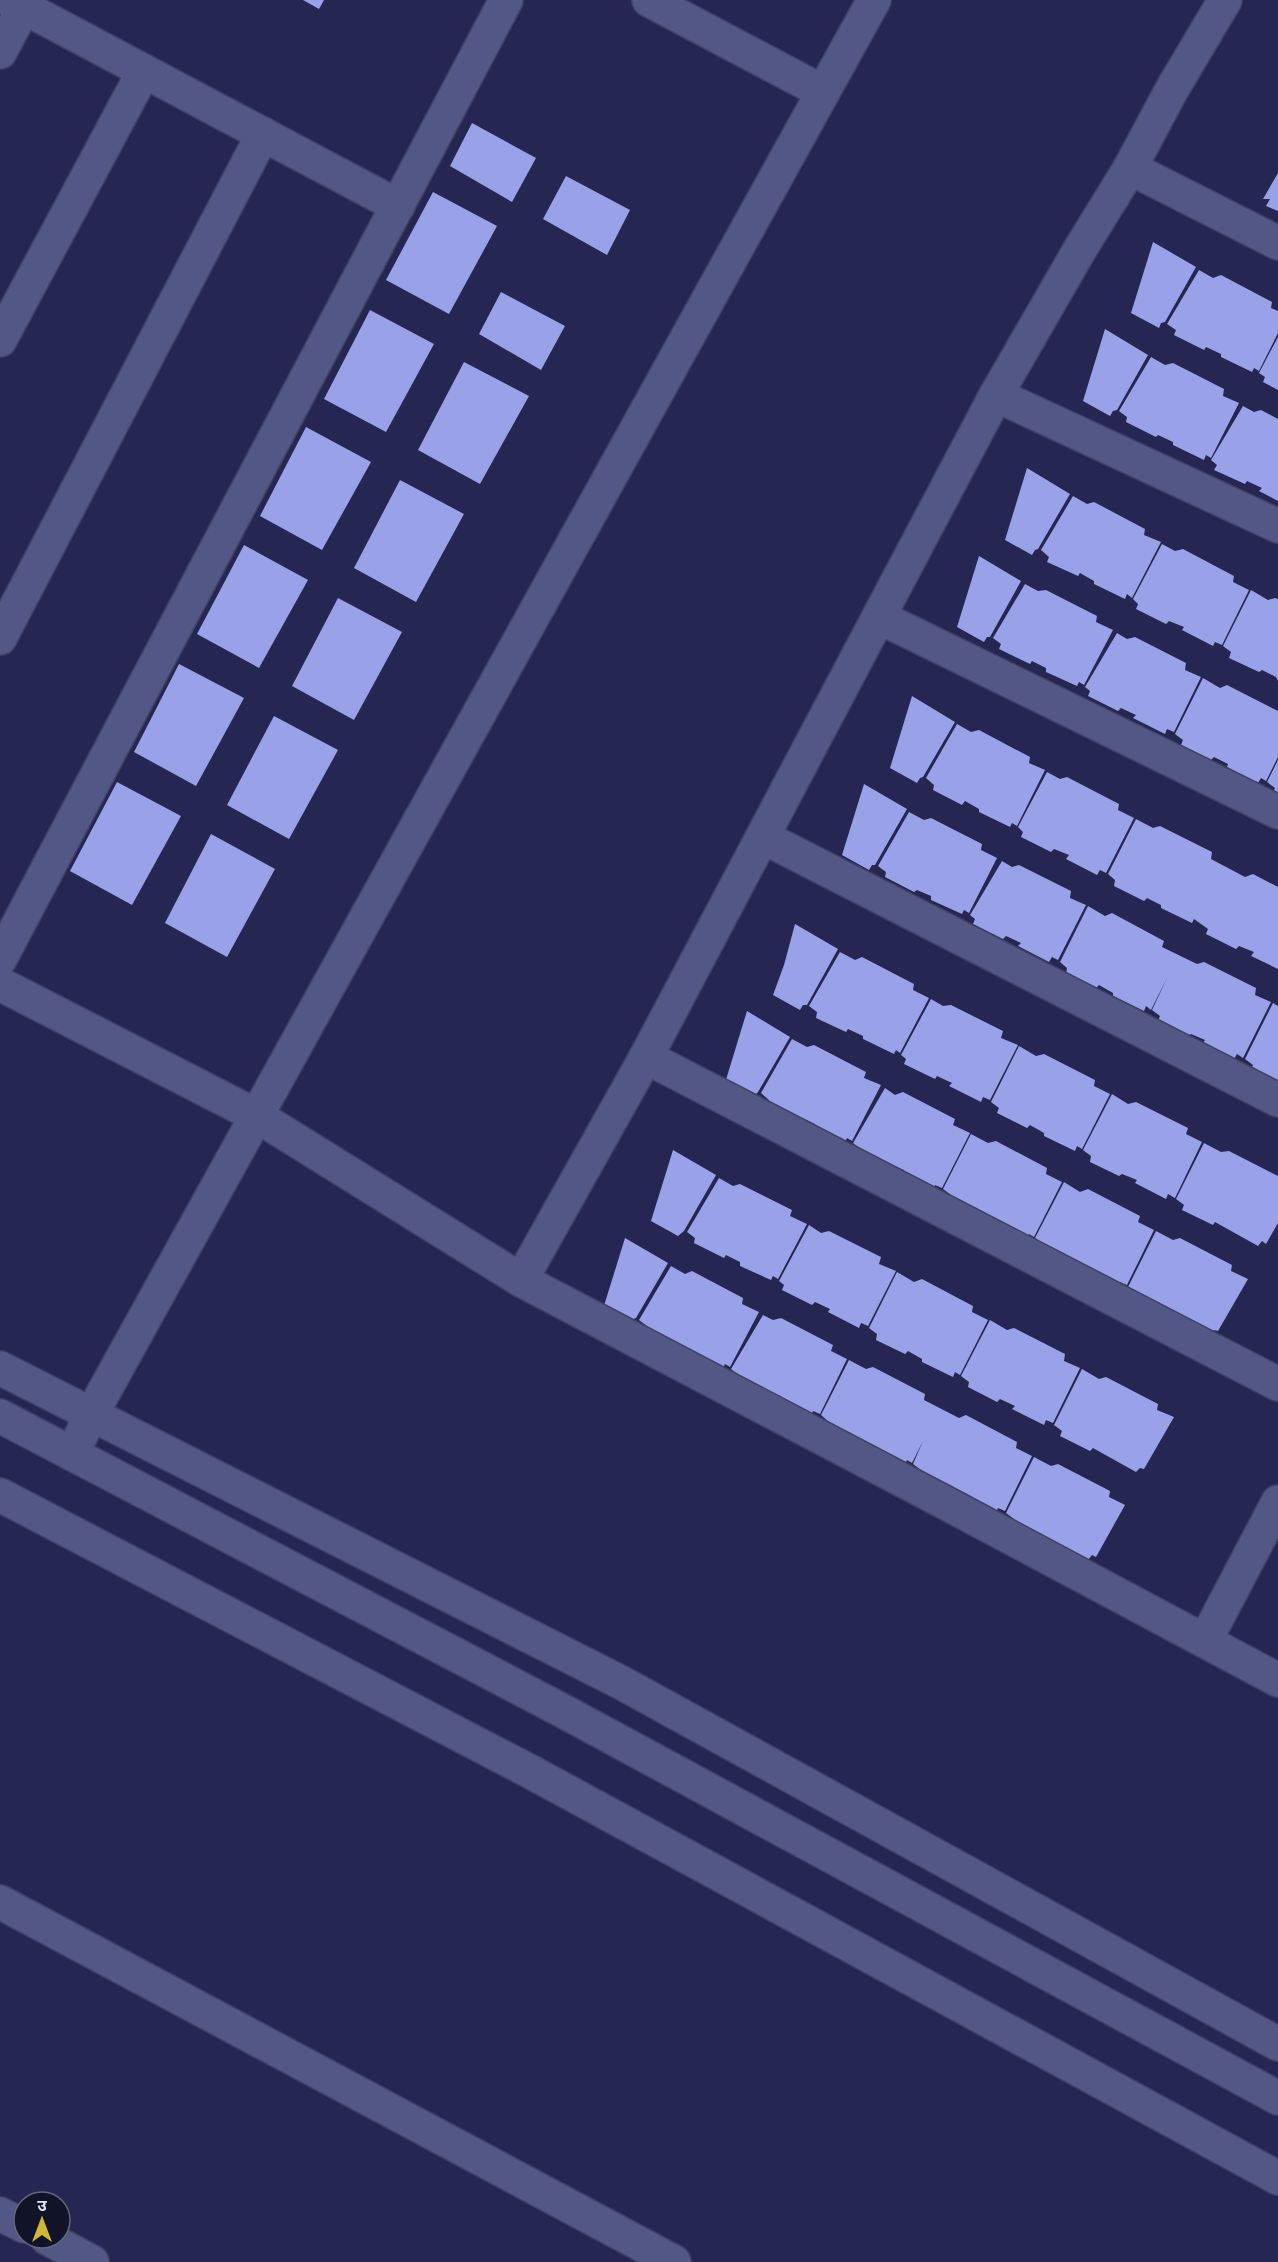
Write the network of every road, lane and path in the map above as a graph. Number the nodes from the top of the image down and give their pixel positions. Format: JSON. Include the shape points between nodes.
{"nodes":[{"id":1,"x":506,"y":0,"type":"edge"},
{"id":2,"x":649,"y":0,"type":"edge"},
{"id":3,"x":874,"y":0,"type":"edge"},
{"id":4,"x":1225,"y":0,"type":"edge"},
{"id":5,"x":17,"y":4,"type":"edge"},
{"id":6,"x":0,"y":52,"type":"edge"},
{"id":7,"x":144,"y":71,"type":"junction"},
{"id":8,"x":823,"y":92,"type":"junction"},
{"id":9,"x":263,"y":134,"type":"junction"},
{"id":10,"x":1130,"y":168,"type":"junction"},
{"id":11,"x":398,"y":206,"type":"junction"},
{"id":12,"x":1278,"y":243,"type":"edge"},
{"id":13,"x":0,"y":340,"type":"edge"},
{"id":14,"x":996,"y":395,"type":"junction"},
{"id":15,"x":1278,"y":526,"type":"edge"},
{"id":16,"x":879,"y":617,"type":"junction"},
{"id":17,"x":0,"y":638,"type":"edge"},
{"id":18,"x":1278,"y":812,"type":"edge"},
{"id":19,"x":763,"y":837,"type":"junction"},
{"id":20,"x":0,"y":959,"type":"edge"},
{"id":21,"x":0,"y":984,"type":"edge"},
{"id":22,"x":646,"y":1057,"type":"junction"},
{"id":23,"x":1278,"y":1100,"type":"edge"},
{"id":24,"x":257,"y":1116,"type":"junction"},
{"id":25,"x":521,"y":1281,"type":"junction"},
{"id":26,"x":0,"y":1368,"type":"edge"},
{"id":27,"x":1278,"y":1384,"type":"edge"},
{"id":28,"x":91,"y":1415,"type":"junction"},
{"id":29,"x":0,"y":1416,"type":"edge"},
{"id":30,"x":72,"y":1454,"type":"junction"},
{"id":31,"x":0,"y":1495,"type":"edge"},
{"id":32,"x":1278,"y":1502,"type":"edge"},
{"id":33,"x":1205,"y":1641,"type":"junction"},
{"id":34,"x":1278,"y":1680,"type":"edge"},
{"id":35,"x":0,"y":1902,"type":"edge"},
{"id":36,"x":1278,"y":2043,"type":"edge"},
{"id":37,"x":1278,"y":2098,"type":"edge"},
{"id":38,"x":1278,"y":2178,"type":"edge"},
{"id":39,"x":69,"y":2250,"type":"edge"},
{"id":40,"x":92,"y":2262,"type":"edge"},
{"id":41,"x":674,"y":2262,"type":"edge"}],
"edges":[{"from":1,"to":11,"type":"street"},
{"from":2,"to":8,"type":"street"},
{"from":3,"to":8,"type":"street"},
{"from":4,"to":10,"type":"street"},
{"from":5,"to":6,"type":"street"},
{"from":5,"to":7,"type":"street"},
{"from":7,"to":9,"type":"street"},
{"from":7,"to":13,"type":"street"},
{"from":8,"to":24,"type":"street"},
{"from":9,"to":11,"type":"street"},
{"from":9,"to":17,"type":"street"},
{"from":10,"to":12,"type":"street"},
{"from":10,"to":14,"type":"street"},
{"from":11,"to":20,"type":"street"},
{"from":14,"to":15,"type":"street"},
{"from":14,"to":16,"type":"street"},
{"from":16,"to":18,"type":"street"},
{"from":16,"to":19,"type":"street"},
{"from":19,"to":22,"type":"street"},
{"from":19,"to":23,"type":"street"},
{"from":21,"to":24,"type":"street"},
{"from":22,"to":25,"type":"street"},
{"from":22,"to":27,"type":"street"},
{"from":24,"to":25,"type":"street"},
{"from":24,"to":28,"type":"street"},
{"from":25,"to":33,"type":"street"},
{"from":26,"to":28,"type":"street"},
{"from":28,"to":30,"type":"street"},
{"from":28,"to":36,"type":"street","via":[[622,1683]]},
{"from":29,"to":30,"type":"street"},
{"from":30,"to":37,"type":"street","via":[[566,1712]]},
{"from":31,"to":38,"type":"street","via":[[533,1773]]},
{"from":32,"to":33,"type":"street"},
{"from":33,"to":34,"type":"street"},
{"from":35,"to":41,"type":"street"},
{"from":39,"to":40,"type":"street"}]}
